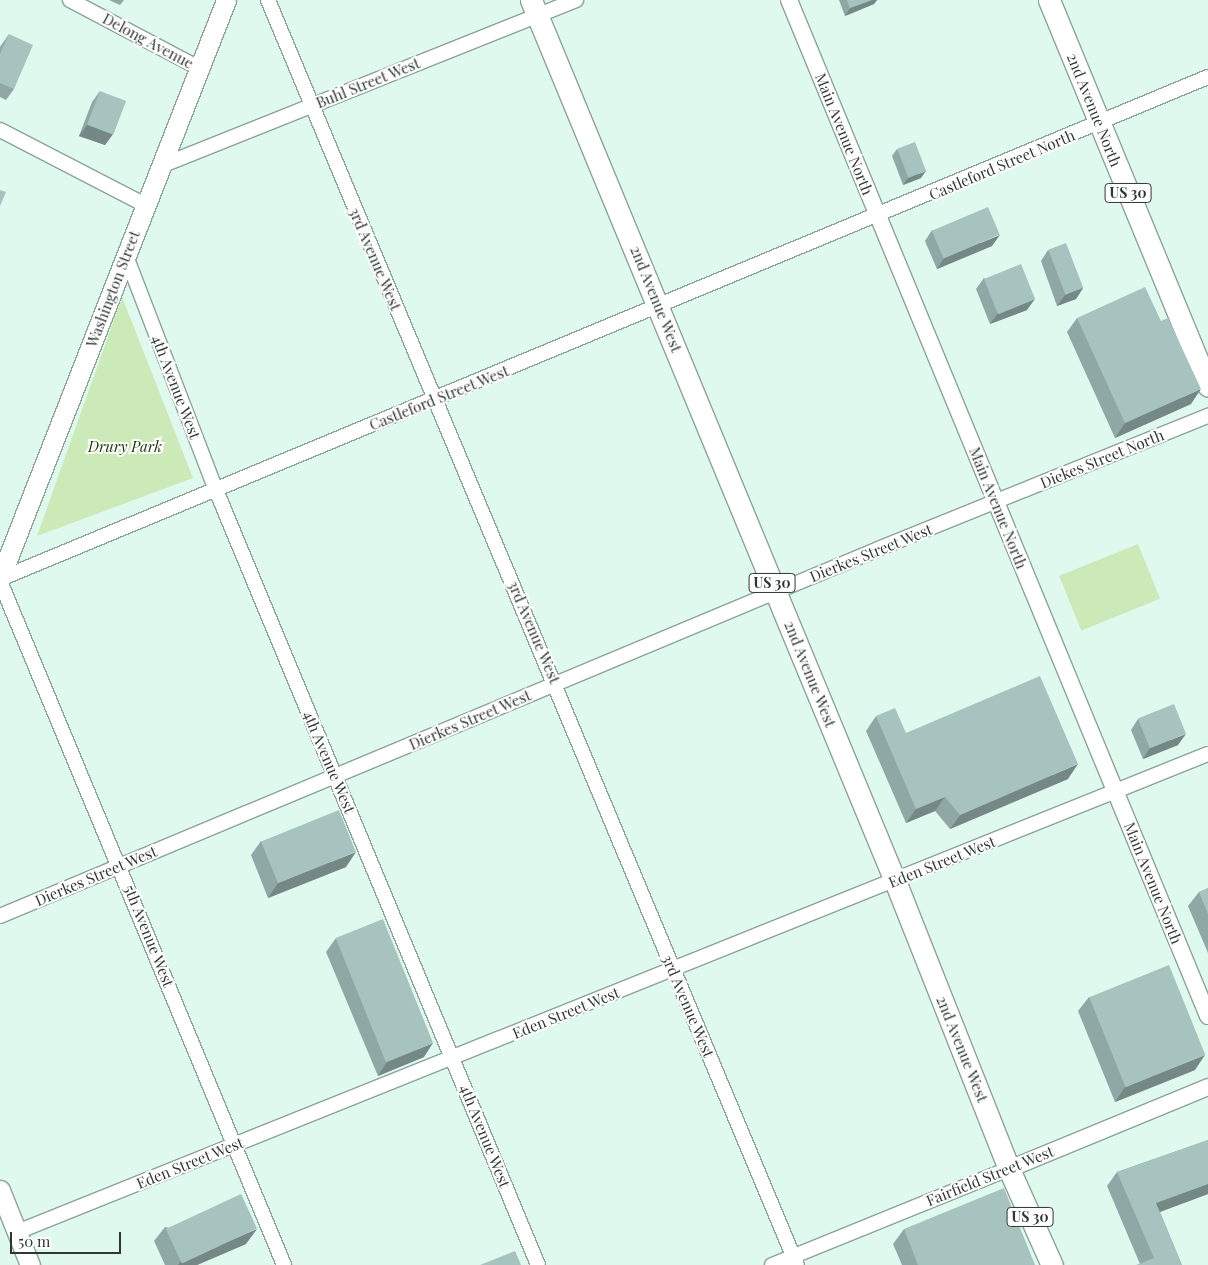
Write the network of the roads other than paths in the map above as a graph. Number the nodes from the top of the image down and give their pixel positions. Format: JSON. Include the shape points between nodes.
{"nodes":[{"id":1,"x":70,"y":0,"type":"edge"},
{"id":2,"x":226,"y":0,"type":"edge"},
{"id":3,"x":268,"y":0,"type":"edge"},
{"id":4,"x":576,"y":0,"type":"edge"},
{"id":5,"x":788,"y":0,"type":"edge"},
{"id":6,"x":1049,"y":0,"type":"edge"},
{"id":7,"x":534,"y":8,"type":"edge"},
{"id":8,"x":199,"y":68,"type":"junction"},
{"id":9,"x":1208,"y":77,"type":"edge"},
{"id":10,"x":310,"y":106,"type":"junction"},
{"id":11,"x":1100,"y":123,"type":"junction"},
{"id":12,"x":0,"y":130,"type":"edge"},
{"id":13,"x":161,"y":166,"type":"junction"},
{"id":14,"x":145,"y":205,"type":"junction"},
{"id":15,"x":878,"y":217,"type":"junction"},
{"id":16,"x":126,"y":256,"type":"junction"},
{"id":17,"x":659,"y":307,"type":"junction"},
{"id":18,"x":1208,"y":386,"type":"edge"},
{"id":19,"x":435,"y":399,"type":"junction"},
{"id":20,"x":1208,"y":416,"type":"edge"},
{"id":21,"x":216,"y":490,"type":"junction"},
{"id":22,"x":996,"y":503,"type":"junction"},
{"id":23,"x":0,"y":579,"type":"edge"},
{"id":24,"x":776,"y":592,"type":"junction"},
{"id":25,"x":556,"y":684,"type":"junction"},
{"id":26,"x":1208,"y":754,"type":"edge"},
{"id":27,"x":335,"y":776,"type":"junction"},
{"id":28,"x":1116,"y":792,"type":"junction"},
{"id":29,"x":120,"y":866,"type":"junction"},
{"id":30,"x":895,"y":881,"type":"junction"},
{"id":31,"x":0,"y":916,"type":"edge"},
{"id":32,"x":672,"y":970,"type":"junction"},
{"id":33,"x":1208,"y":1016,"type":"edge"},
{"id":34,"x":453,"y":1058,"type":"junction"},
{"id":35,"x":1208,"y":1087,"type":"edge"},
{"id":36,"x":235,"y":1145,"type":"junction"},
{"id":37,"x":1009,"y":1168,"type":"junction"},
{"id":38,"x":0,"y":1190,"type":"edge"},
{"id":39,"x":17,"y":1232,"type":"junction"},
{"id":40,"x":795,"y":1261,"type":"edge"},
{"id":41,"x":30,"y":1265,"type":"edge"},
{"id":42,"x":284,"y":1265,"type":"edge"},
{"id":43,"x":538,"y":1265,"type":"edge"},
{"id":44,"x":772,"y":1265,"type":"edge"},
{"id":45,"x":1052,"y":1265,"type":"edge"}],
"edges":[{"from":1,"to":8,"type":"street","name":"Delong Avenue"},
{"from":2,"to":8,"type":"main road","name":"Washington Street"},
{"from":3,"to":10,"type":"street","name":"3rd Avenue West"},
{"from":4,"to":7,"type":"street","name":"Buhl Street West"},
{"from":5,"to":15,"type":"street","name":"Main Avenue North"},
{"from":6,"to":11,"type":"main road","name":"2nd Avenue North","number":"US 30"},
{"from":7,"to":10,"type":"street","name":"Buhl Street West"},
{"from":7,"to":17,"type":"main road","name":"2nd Avenue West","number":"US 30"},
{"from":8,"to":13,"type":"main road","name":"Washington Street"},
{"from":9,"to":11,"type":"street","name":"Castleford Street North"},
{"from":10,"to":13,"type":"street","name":"Buhl Street West"},
{"from":10,"to":19,"type":"street","name":"3rd Avenue West"},
{"from":11,"to":15,"type":"street","name":"Castleford Street North"},
{"from":11,"to":18,"type":"main road","name":"2nd Avenue North","number":"US 30"},
{"from":12,"to":14,"type":"street"},
{"from":13,"to":14,"type":"main road","name":"Washington Street"},
{"from":14,"to":16,"type":"main road","name":"Washington Street"},
{"from":15,"to":17,"type":"street","name":"Castleford Street West"},
{"from":15,"to":22,"type":"street","name":"Main Avenue North"},
{"from":16,"to":21,"type":"street","name":"4th Avenue West"},
{"from":16,"to":23,"type":"main road","name":"Washington Street"},
{"from":17,"to":19,"type":"street","name":"Castleford Street West"},
{"from":17,"to":24,"type":"main road","name":"2nd Avenue West","number":"US 30"},
{"from":19,"to":21,"type":"street","name":"Castleford Street West"},
{"from":19,"to":25,"type":"street","name":"3rd Avenue West"},
{"from":20,"to":22,"type":"street","name":"Diekes Street North"},
{"from":21,"to":23,"type":"street","name":"Castleford Street West"},
{"from":21,"to":27,"type":"street","name":"4th Avenue West"},
{"from":22,"to":24,"type":"street","name":"Dierkes Street West"},
{"from":22,"to":28,"type":"street","name":"Main Avenue North"},
{"from":23,"to":29,"type":"street","name":"5th Avenue West"},
{"from":24,"to":25,"type":"street","name":"Dierkes Street West"},
{"from":24,"to":30,"type":"main road","name":"2nd Avenue West","number":"US 30"},
{"from":25,"to":27,"type":"street","name":"Dierkes Street West"},
{"from":25,"to":32,"type":"street","name":"3rd Avenue West"},
{"from":26,"to":28,"type":"street","name":"Eden Street West"},
{"from":27,"to":29,"type":"street","name":"Dierkes Street West"},
{"from":27,"to":34,"type":"street","name":"4th Avenue West"},
{"from":28,"to":30,"type":"street","name":"Eden Street West"},
{"from":28,"to":33,"type":"street","name":"Main Avenue North"},
{"from":29,"to":31,"type":"street","name":"Dierkes Street West"},
{"from":29,"to":36,"type":"street","name":"5th Avenue West"},
{"from":30,"to":32,"type":"street","name":"Eden Street West"},
{"from":30,"to":37,"type":"main road","name":"2nd Avenue West","number":"US 30"},
{"from":32,"to":34,"type":"street","name":"Eden Street West"},
{"from":32,"to":40,"type":"street","name":"3rd Avenue West"},
{"from":34,"to":36,"type":"street","name":"Eden Street West"},
{"from":34,"to":43,"type":"street","name":"4th Avenue West"},
{"from":35,"to":37,"type":"street","name":"Fairfield Street West"},
{"from":36,"to":39,"type":"street","name":"Eden Street West"},
{"from":36,"to":42,"type":"street","name":"5th Avenue West"},
{"from":37,"to":40,"type":"street","name":"Fairfield Street West"},
{"from":37,"to":45,"type":"main road","name":"2nd Avenue West","number":"US 30"},
{"from":38,"to":39,"type":"main road"},
{"from":39,"to":41,"type":"main road"},
{"from":40,"to":44,"type":"street","name":"Fairfield Street West"}]}
